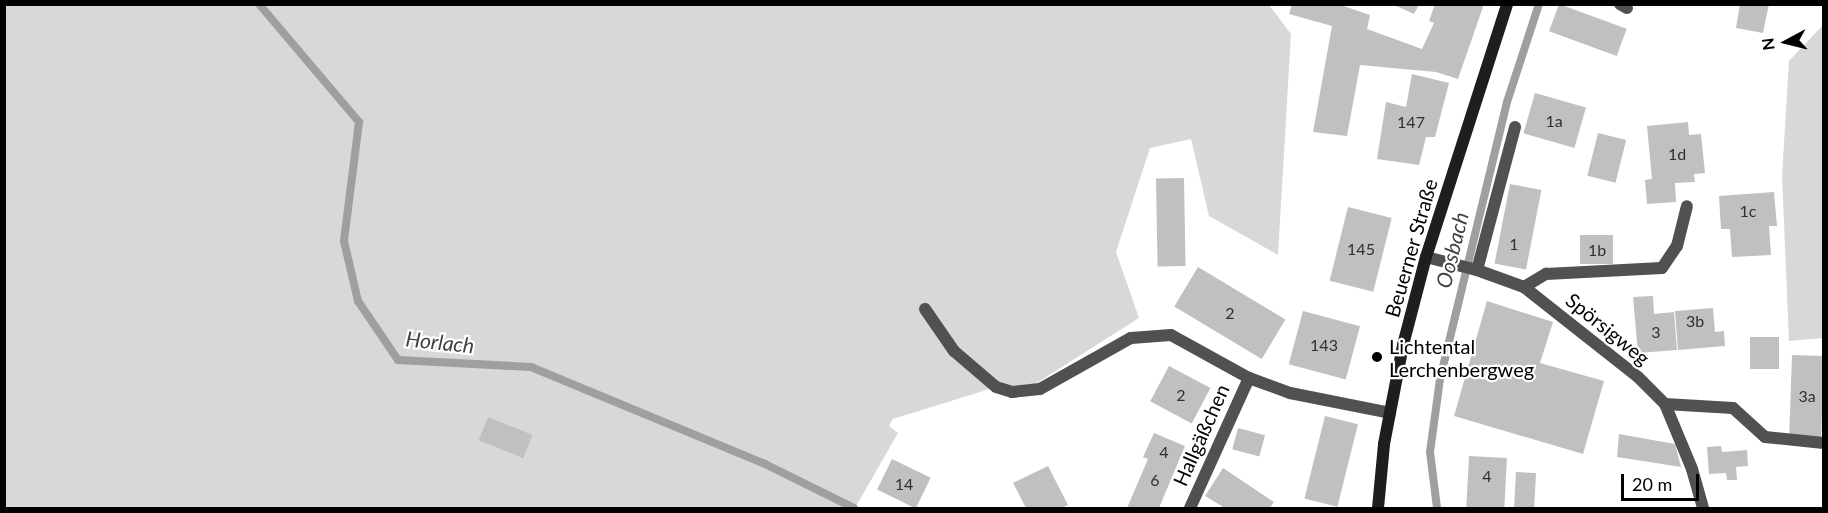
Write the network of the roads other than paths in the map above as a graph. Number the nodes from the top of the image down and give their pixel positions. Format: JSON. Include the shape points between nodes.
{"nodes":[{"id":1,"x":1507,"y":4,"type":"edge"},
{"id":2,"x":1515,"y":127,"type":"dead end"},
{"id":3,"x":1687,"y":206,"type":"dead end"},
{"id":4,"x":1426,"y":257,"type":"junction"},
{"id":5,"x":1477,"y":270,"type":"junction"},
{"id":6,"x":1524,"y":287,"type":"junction"},
{"id":7,"x":925,"y":309,"type":"dead end"},
{"id":8,"x":1249,"y":378,"type":"junction"},
{"id":9,"x":1665,"y":404,"type":"junction"},
{"id":10,"x":1390,"y":413,"type":"junction"},
{"id":11,"x":1824,"y":443,"type":"edge"},
{"id":12,"x":1190,"y":508,"type":"edge"},
{"id":13,"x":1378,"y":508,"type":"edge"},
{"id":14,"x":1703,"y":508,"type":"edge"}],
"edges":[{"from":1,"to":4,"type":"main road","name":"Beuerner Straße"},
{"from":2,"to":5,"type":"street"},
{"from":3,"to":6,"type":"street","name":"Spörsigweg","via":[[1677,246],[1662,268],[1546,274]]},
{"from":4,"to":5,"type":"street","name":"Spörsigweg"},
{"from":4,"to":10,"type":"main road","name":"Beuerner Straße"},
{"from":5,"to":6,"type":"street","name":"Spörsigweg"},
{"from":6,"to":9,"type":"street","name":"Spörsigweg","via":[[1638,377]]},
{"from":7,"to":8,"type":"street","via":[[954,351],[996,387],[1012,392],[1040,389],[1131,338],[1171,335]]},
{"from":8,"to":10,"type":"street","via":[[1290,393]]},
{"from":8,"to":12,"type":"street","name":"Hallgäßchen"},
{"from":9,"to":11,"type":"street","via":[[1733,408],[1765,437]]},
{"from":9,"to":14,"type":"street","name":"Spörsigweg","via":[[1692,469]]},
{"from":10,"to":13,"type":"main road","name":"Beuerner Straße"}]}
